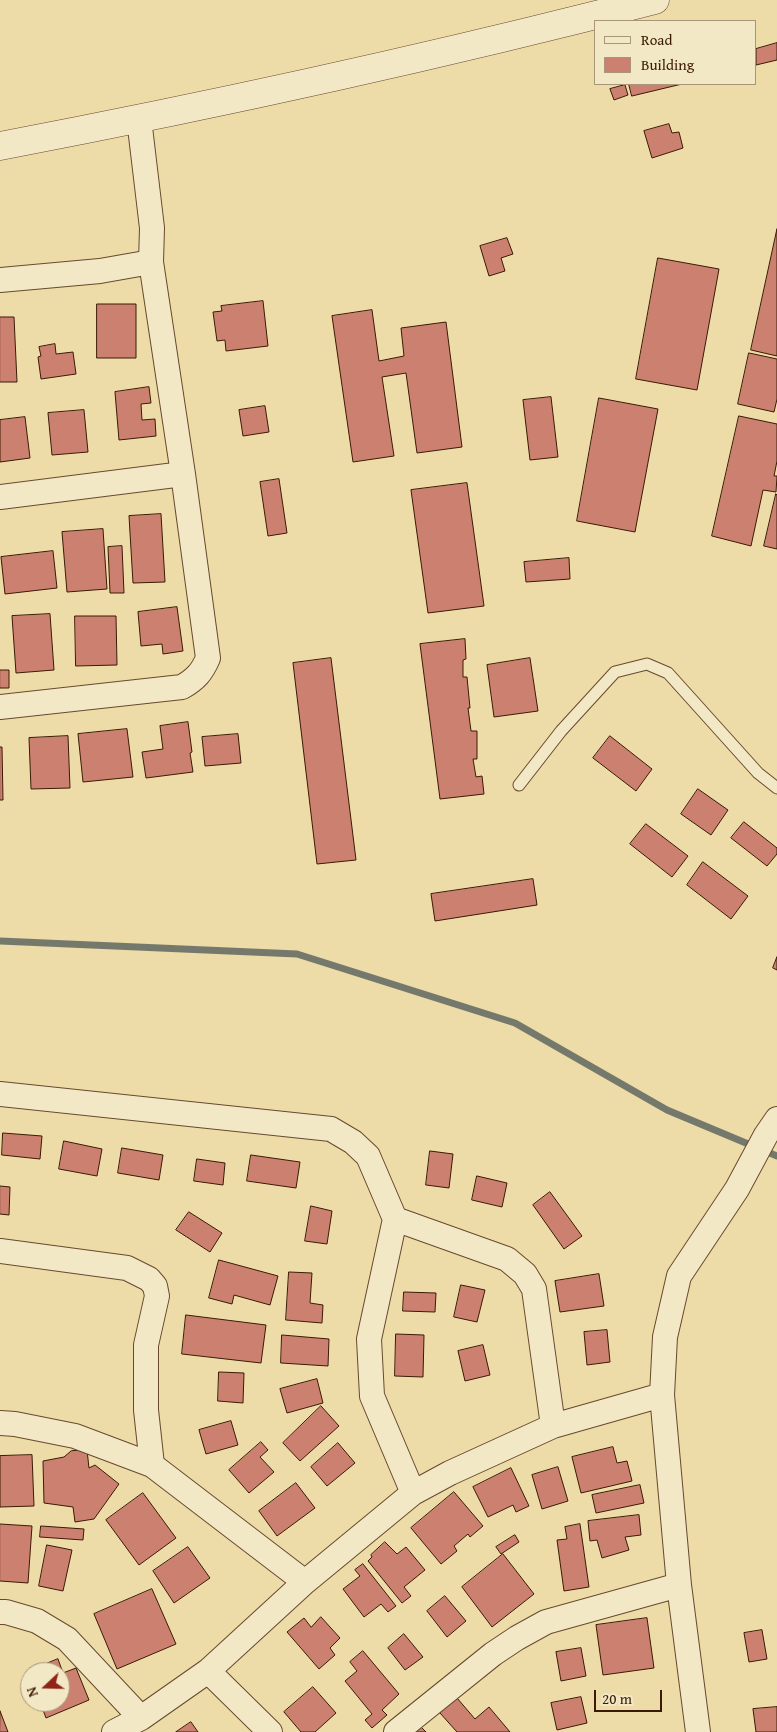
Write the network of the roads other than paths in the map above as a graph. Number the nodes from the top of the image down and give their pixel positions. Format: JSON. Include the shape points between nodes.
{"nodes":[{"id":1,"x":655,"y":0,"type":"edge"},
{"id":2,"x":139,"y":119,"type":"junction"},
{"id":3,"x":0,"y":146,"type":"edge"},
{"id":4,"x":151,"y":262,"type":"junction"},
{"id":5,"x":0,"y":280,"type":"edge"},
{"id":6,"x":183,"y":474,"type":"junction"},
{"id":7,"x":0,"y":497,"type":"edge"},
{"id":8,"x":0,"y":706,"type":"edge"},
{"id":9,"x":519,"y":785,"type":"dead end"},
{"id":10,"x":777,"y":788,"type":"edge"},
{"id":11,"x":0,"y":1094,"type":"edge"},
{"id":12,"x":771,"y":1127,"type":"edge"},
{"id":13,"x":395,"y":1219,"type":"junction"},
{"id":14,"x":0,"y":1251,"type":"edge"},
{"id":15,"x":662,"y":1394,"type":"junction"},
{"id":16,"x":0,"y":1423,"type":"edge"},
{"id":17,"x":553,"y":1426,"type":"junction"},
{"id":18,"x":152,"y":1465,"type":"junction"},
{"id":19,"x":413,"y":1493,"type":"junction"},
{"id":20,"x":305,"y":1582,"type":"junction"},
{"id":21,"x":679,"y":1585,"type":"junction"},
{"id":22,"x":0,"y":1612,"type":"edge"},
{"id":23,"x":208,"y":1671,"type":"junction"},
{"id":24,"x":141,"y":1718,"type":"junction"},
{"id":25,"x":114,"y":1732,"type":"edge"},
{"id":26,"x":270,"y":1732,"type":"edge"},
{"id":27,"x":396,"y":1732,"type":"edge"},
{"id":28,"x":698,"y":1732,"type":"edge"}],
"edges":[{"from":1,"to":2,"type":"street","via":[[416,59]]},
{"from":2,"to":3,"type":"street"},
{"from":2,"to":4,"type":"street","via":[[152,228]]},
{"from":4,"to":5,"type":"street","via":[[100,271]]},
{"from":4,"to":6,"type":"street"},
{"from":6,"to":7,"type":"street"},
{"from":6,"to":8,"type":"street","via":[[208,658],[202,672],[182,687]]},
{"from":9,"to":10,"type":"lane","via":[[561,731],[615,672],[647,664],[668,673],[758,773]]},
{"from":11,"to":13,"type":"street","via":[[331,1129],[368,1156]]},
{"from":12,"to":15,"type":"street","via":[[737,1189],[679,1276],[665,1337]]},
{"from":13,"to":17,"type":"street","via":[[507,1259],[524,1274],[534,1289]]},
{"from":13,"to":19,"type":"street","via":[[369,1339],[372,1396]]},
{"from":14,"to":18,"type":"street","via":[[127,1268],[149,1279],[155,1286],[157,1296],[146,1345],[146,1410]]},
{"from":15,"to":17,"type":"street"},
{"from":15,"to":21,"type":"street"},
{"from":16,"to":18,"type":"street","via":[[75,1436]]},
{"from":17,"to":19,"type":"street"},
{"from":18,"to":20,"type":"street"},
{"from":19,"to":20,"type":"street"},
{"from":20,"to":23,"type":"street"},
{"from":21,"to":27,"type":"street","via":[[546,1622],[493,1654]]},
{"from":21,"to":28,"type":"street"},
{"from":22,"to":24,"type":"street","via":[[36,1621],[67,1639]]},
{"from":23,"to":24,"type":"street"},
{"from":23,"to":26,"type":"street"},
{"from":24,"to":25,"type":"street"}]}
